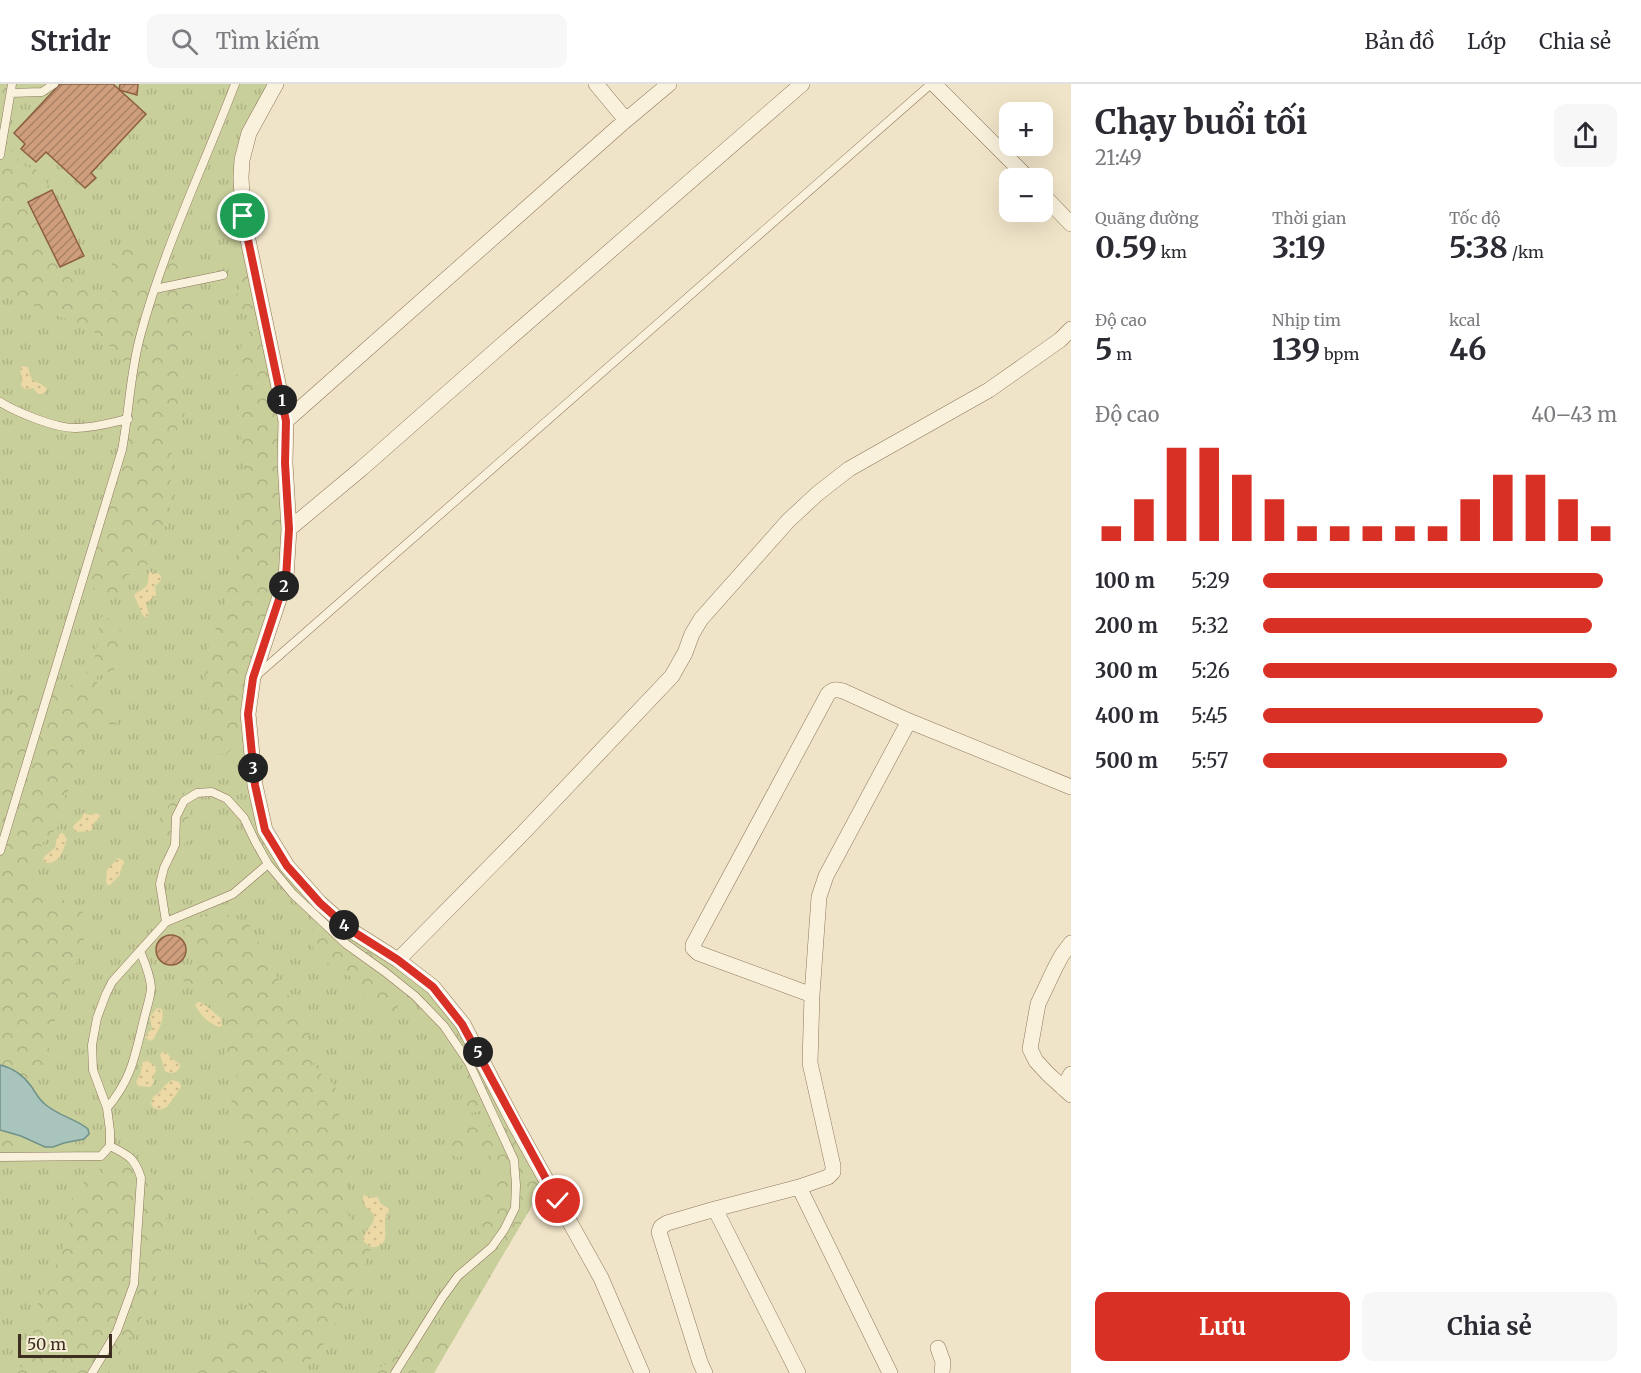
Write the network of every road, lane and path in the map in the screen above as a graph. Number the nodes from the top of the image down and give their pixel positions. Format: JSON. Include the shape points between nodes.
{"nodes":[{"id":1,"x":12,"y":84,"type":"edge"},
{"id":2,"x":54,"y":84,"type":"edge"},
{"id":3,"x":235,"y":84,"type":"edge"},
{"id":4,"x":276,"y":84,"type":"edge"},
{"id":5,"x":596,"y":84,"type":"edge"},
{"id":6,"x":669,"y":84,"type":"edge"},
{"id":7,"x":801,"y":84,"type":"edge"},
{"id":8,"x":932,"y":84,"type":"edge"},
{"id":9,"x":11,"y":93,"type":"junction"},
{"id":10,"x":626,"y":120,"type":"junction"},
{"id":11,"x":0,"y":155,"type":"edge"},
{"id":12,"x":1018,"y":168,"type":"edge"},
{"id":13,"x":1053,"y":206,"type":"edge"},
{"id":14,"x":1071,"y":225,"type":"edge"},
{"id":15,"x":224,"y":275,"type":"dead end"},
{"id":16,"x":155,"y":289,"type":"junction"},
{"id":17,"x":1071,"y":329,"type":"edge"},
{"id":18,"x":0,"y":402,"type":"edge"},
{"id":19,"x":128,"y":419,"type":"junction"},
{"id":20,"x":286,"y":421,"type":"junction"},
{"id":21,"x":289,"y":529,"type":"junction"},
{"id":22,"x":253,"y":678,"type":"junction"},
{"id":23,"x":909,"y":721,"type":"junction"},
{"id":24,"x":1071,"y":787,"type":"edge"},
{"id":25,"x":0,"y":851,"type":"edge"},
{"id":26,"x":268,"y":864,"type":"junction"},
{"id":27,"x":166,"y":922,"type":"junction"},
{"id":28,"x":1071,"y":942,"type":"edge"},
{"id":29,"x":140,"y":951,"type":"junction"},
{"id":30,"x":398,"y":960,"type":"junction"},
{"id":31,"x":812,"y":995,"type":"junction"},
{"id":32,"x":1071,"y":1074,"type":"edge"},
{"id":33,"x":1067,"y":1092,"type":"edge"},
{"id":34,"x":107,"y":1108,"type":"junction"},
{"id":35,"x":110,"y":1146,"type":"junction"},
{"id":36,"x":0,"y":1157,"type":"edge"},
{"id":37,"x":799,"y":1187,"type":"junction"},
{"id":38,"x":715,"y":1209,"type":"junction"},
{"id":39,"x":938,"y":1348,"type":"dead end"},
{"id":40,"x":92,"y":1373,"type":"edge"},
{"id":41,"x":395,"y":1373,"type":"edge"},
{"id":42,"x":642,"y":1373,"type":"edge"},
{"id":43,"x":705,"y":1373,"type":"edge"},
{"id":44,"x":798,"y":1373,"type":"edge"},
{"id":45,"x":890,"y":1373,"type":"edge"},
{"id":46,"x":942,"y":1373,"type":"edge"}],
"edges":[{"from":1,"to":9,"type":"lane"},
{"from":2,"to":9,"type":"lane","via":[[42,92]]},
{"from":3,"to":16,"type":"lane"},
{"from":4,"to":20,"type":"street","via":[[249,133],[241,177],[243,216]]},
{"from":5,"to":10,"type":"street"},
{"from":6,"to":10,"type":"street"},
{"from":7,"to":21,"type":"street"},
{"from":8,"to":12,"type":"street"},
{"from":8,"to":22,"type":"lane"},
{"from":9,"to":11,"type":"lane"},
{"from":10,"to":20,"type":"street"},
{"from":13,"to":14,"type":"street"},
{"from":15,"to":16,"type":"lane"},
{"from":16,"to":19,"type":"lane","via":[[134,360]]},
{"from":17,"to":30,"type":"street","via":[[989,390],[849,469],[802,507],[701,619],[672,676]]},
{"from":18,"to":19,"type":"lane","via":[[39,420],[73,428]]},
{"from":19,"to":25,"type":"lane","via":[[122,450]]},
{"from":20,"to":21,"type":"street"},
{"from":21,"to":22,"type":"street","via":[[286,578]]},
{"from":22,"to":30,"type":"street","via":[[248,714],[255,785],[265,830],[287,866],[320,903],[349,929]]},
{"from":23,"to":24,"type":"street"},
{"from":23,"to":31,"type":"street","via":[[826,876],[819,897]]},
{"from":23,"to":31,"type":"street","via":[[843,691],[831,690],[694,943],[698,953]]},
{"from":26,"to":27,"type":"lane","via":[[233,894]]},
{"from":26,"to":27,"type":"lane","via":[[244,818],[227,799],[212,792],[197,793],[184,801],[176,817],[175,845],[160,884]]},
{"from":26,"to":41,"type":"lane","via":[[292,894],[346,944],[415,996],[444,1026],[469,1063],[514,1160],[515,1208],[504,1230],[492,1247],[458,1276]]},
{"from":27,"to":29,"type":"lane"},
{"from":28,"to":33,"type":"street","via":[[1038,1004],[1030,1049]]},
{"from":29,"to":34,"type":"lane","via":[[151,989],[128,1079]]},
{"from":29,"to":34,"type":"lane","via":[[112,982],[97,1018],[93,1070]]},
{"from":30,"to":42,"type":"street","via":[[433,987],[462,1024],[601,1278]]},
{"from":31,"to":37,"type":"street","via":[[810,1062],[833,1166],[828,1177]]},
{"from":32,"to":33,"type":"street"},
{"from":34,"to":35,"type":"lane"},
{"from":35,"to":36,"type":"lane","via":[[101,1156]]},
{"from":35,"to":40,"type":"lane","via":[[130,1156],[141,1178],[134,1284],[117,1331]]},
{"from":37,"to":38,"type":"street"},
{"from":37,"to":45,"type":"street"},
{"from":38,"to":43,"type":"street","via":[[667,1223],[659,1232]]},
{"from":38,"to":44,"type":"street"},
{"from":39,"to":46,"type":"street"}]}
